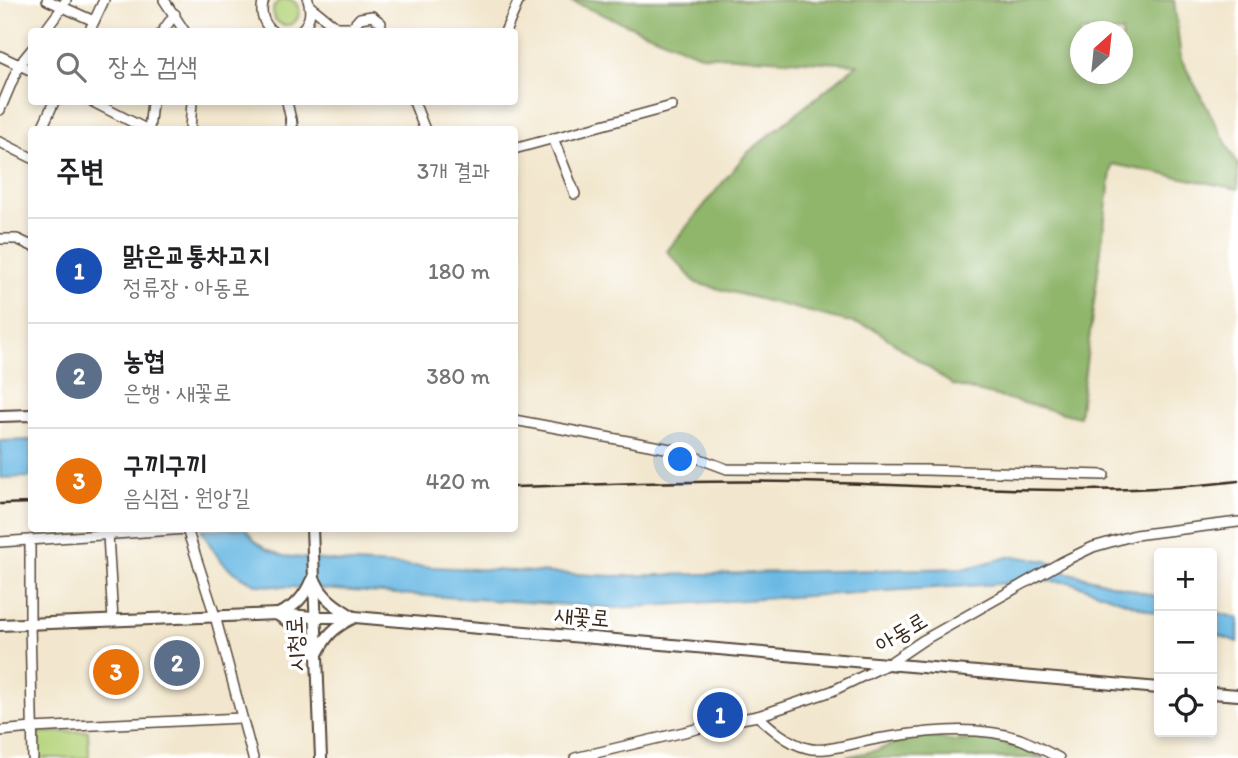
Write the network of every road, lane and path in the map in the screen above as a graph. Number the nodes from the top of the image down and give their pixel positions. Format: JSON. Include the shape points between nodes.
{"nodes":[{"id":1,"x":47,"y":0,"type":"edge"},
{"id":2,"x":104,"y":0,"type":"edge"},
{"id":3,"x":164,"y":0,"type":"edge"},
{"id":4,"x":255,"y":0,"type":"edge"},
{"id":5,"x":264,"y":0,"type":"edge"},
{"id":6,"x":519,"y":0,"type":"edge"},
{"id":7,"x":64,"y":4,"type":"edge"},
{"id":8,"x":309,"y":4,"type":"edge"},
{"id":9,"x":175,"y":15,"type":"junction"},
{"id":10,"x":94,"y":21,"type":"junction"},
{"id":11,"x":382,"y":23,"type":"dead end"},
{"id":12,"x":267,"y":27,"type":"edge"},
{"id":13,"x":47,"y":28,"type":"edge"},
{"id":14,"x":91,"y":28,"type":"edge"},
{"id":15,"x":165,"y":28,"type":"edge"},
{"id":16,"x":183,"y":28,"type":"edge"},
{"id":17,"x":303,"y":28,"type":"edge"},
{"id":18,"x":339,"y":28,"type":"edge"},
{"id":19,"x":346,"y":28,"type":"edge"},
{"id":20,"x":507,"y":28,"type":"edge"},
{"id":21,"x":28,"y":53,"type":"edge"},
{"id":22,"x":0,"y":56,"type":"edge"},
{"id":23,"x":19,"y":65,"type":"junction"},
{"id":24,"x":28,"y":69,"type":"edge"},
{"id":25,"x":53,"y":105,"type":"edge"},
{"id":26,"x":99,"y":105,"type":"edge"},
{"id":27,"x":152,"y":105,"type":"edge"},
{"id":28,"x":192,"y":105,"type":"edge"},
{"id":29,"x":288,"y":105,"type":"edge"},
{"id":30,"x":415,"y":105,"type":"edge"},
{"id":31,"x":672,"y":106,"type":"dead end"},
{"id":32,"x":0,"y":110,"type":"edge"},
{"id":33,"x":292,"y":125,"type":"edge"},
{"id":34,"x":43,"y":126,"type":"edge"},
{"id":35,"x":140,"y":126,"type":"edge"},
{"id":36,"x":149,"y":126,"type":"edge"},
{"id":37,"x":190,"y":126,"type":"edge"},
{"id":38,"x":423,"y":126,"type":"edge"},
{"id":39,"x":553,"y":138,"type":"junction"},
{"id":40,"x":0,"y":142,"type":"edge"},
{"id":41,"x":518,"y":148,"type":"edge"},
{"id":42,"x":28,"y":154,"type":"edge"},
{"id":43,"x":575,"y":194,"type":"dead end"},
{"id":44,"x":0,"y":239,"type":"edge"},
{"id":45,"x":28,"y":244,"type":"edge"},
{"id":46,"x":28,"y":415,"type":"edge"},
{"id":47,"x":0,"y":416,"type":"edge"},
{"id":48,"x":518,"y":421,"type":"edge"},
{"id":49,"x":1104,"y":475,"type":"dead end"},
{"id":50,"x":1238,"y":522,"type":"edge"},
{"id":51,"x":148,"y":532,"type":"edge"},
{"id":52,"x":188,"y":532,"type":"edge"},
{"id":53,"x":312,"y":532,"type":"edge"},
{"id":54,"x":108,"y":535,"type":"junction"},
{"id":55,"x":30,"y":540,"type":"junction"},
{"id":56,"x":0,"y":542,"type":"edge"},
{"id":57,"x":313,"y":593,"type":"junction"},
{"id":58,"x":277,"y":614,"type":"junction"},
{"id":59,"x":215,"y":616,"type":"junction"},
{"id":60,"x":314,"y":617,"type":"junction"},
{"id":61,"x":355,"y":617,"type":"junction"},
{"id":62,"x":113,"y":621,"type":"junction"},
{"id":63,"x":30,"y":623,"type":"junction"},
{"id":64,"x":0,"y":625,"type":"edge"},
{"id":65,"x":317,"y":654,"type":"junction"},
{"id":66,"x":888,"y":664,"type":"junction"},
{"id":67,"x":1154,"y":688,"type":"edge"},
{"id":68,"x":1217,"y":693,"type":"edge"},
{"id":69,"x":1238,"y":695,"type":"edge"},
{"id":70,"x":758,"y":716,"type":"junction"},
{"id":71,"x":241,"y":718,"type":"junction"},
{"id":72,"x":32,"y":728,"type":"junction"},
{"id":73,"x":0,"y":731,"type":"edge"},
{"id":74,"x":33,"y":758,"type":"edge"},
{"id":75,"x":253,"y":758,"type":"edge"},
{"id":76,"x":321,"y":758,"type":"edge"},
{"id":77,"x":575,"y":758,"type":"edge"},
{"id":78,"x":1059,"y":758,"type":"edge"}],
"edges":[{"from":1,"to":7,"type":"street"},
{"from":2,"to":10,"type":"street"},
{"from":3,"to":9,"type":"street"},
{"from":4,"to":12,"type":"street"},
{"from":5,"to":12,"type":"street","via":[[261,12]]},
{"from":6,"to":20,"type":"street"},
{"from":7,"to":10,"type":"street"},
{"from":7,"to":13,"type":"street"},
{"from":8,"to":17,"type":"street","via":[[310,16]]},
{"from":8,"to":18,"type":"street"},
{"from":9,"to":15,"type":"street"},
{"from":9,"to":16,"type":"street"},
{"from":10,"to":14,"type":"street"},
{"from":11,"to":19,"type":"street","via":[[372,16]]},
{"from":21,"to":23,"type":"street"},
{"from":22,"to":23,"type":"street"},
{"from":23,"to":24,"type":"street"},
{"from":23,"to":32,"type":"street"},
{"from":25,"to":34,"type":"street"},
{"from":26,"to":35,"type":"street"},
{"from":27,"to":36,"type":"street"},
{"from":28,"to":37,"type":"street"},
{"from":29,"to":33,"type":"street"},
{"from":30,"to":38,"type":"street"},
{"from":31,"to":39,"type":"street"},
{"from":39,"to":41,"type":"street"},
{"from":39,"to":43,"type":"street"},
{"from":40,"to":42,"type":"street"},
{"from":44,"to":45,"type":"street"},
{"from":46,"to":47,"type":"street"},
{"from":48,"to":49,"type":"street","via":[[676,450],[727,469]]},
{"from":50,"to":66,"type":"street","name":"아동로","via":[[1135,535],[1093,547]]},
{"from":51,"to":54,"type":"street"},
{"from":52,"to":59,"type":"street"},
{"from":53,"to":57,"type":"street","name":"시청로"},
{"from":54,"to":55,"type":"street"},
{"from":54,"to":62,"type":"street"},
{"from":55,"to":56,"type":"street"},
{"from":55,"to":63,"type":"street"},
{"from":57,"to":58,"type":"street"},
{"from":57,"to":60,"type":"street","name":"시청로"},
{"from":57,"to":61,"type":"street"},
{"from":58,"to":59,"type":"street","name":"새꽃로"},
{"from":58,"to":60,"type":"street","name":"새꽃로"},
{"from":58,"to":65,"type":"street","via":[[296,627]]},
{"from":59,"to":62,"type":"street","name":"새꽃로"},
{"from":59,"to":71,"type":"street"},
{"from":60,"to":61,"type":"street","name":"새꽃로"},
{"from":60,"to":65,"type":"street","name":"시청로"},
{"from":61,"to":65,"type":"street","via":[[335,627]]},
{"from":61,"to":66,"type":"street","name":"새꽃로"},
{"from":62,"to":63,"type":"street","name":"새꽃로"},
{"from":63,"to":64,"type":"street","name":"새꽃로"},
{"from":63,"to":72,"type":"street"},
{"from":65,"to":76,"type":"street","name":"시청로"},
{"from":66,"to":67,"type":"street","name":"새꽃로"},
{"from":66,"to":70,"type":"street","name":"아동로","via":[[832,691]]},
{"from":68,"to":69,"type":"street"},
{"from":70,"to":77,"type":"street","name":"아동로"},
{"from":70,"to":78,"type":"street","via":[[778,734],[807,748],[959,731],[1019,739]]},
{"from":71,"to":72,"type":"street"},
{"from":71,"to":75,"type":"street"},
{"from":72,"to":73,"type":"street"},
{"from":72,"to":74,"type":"street"}]}
